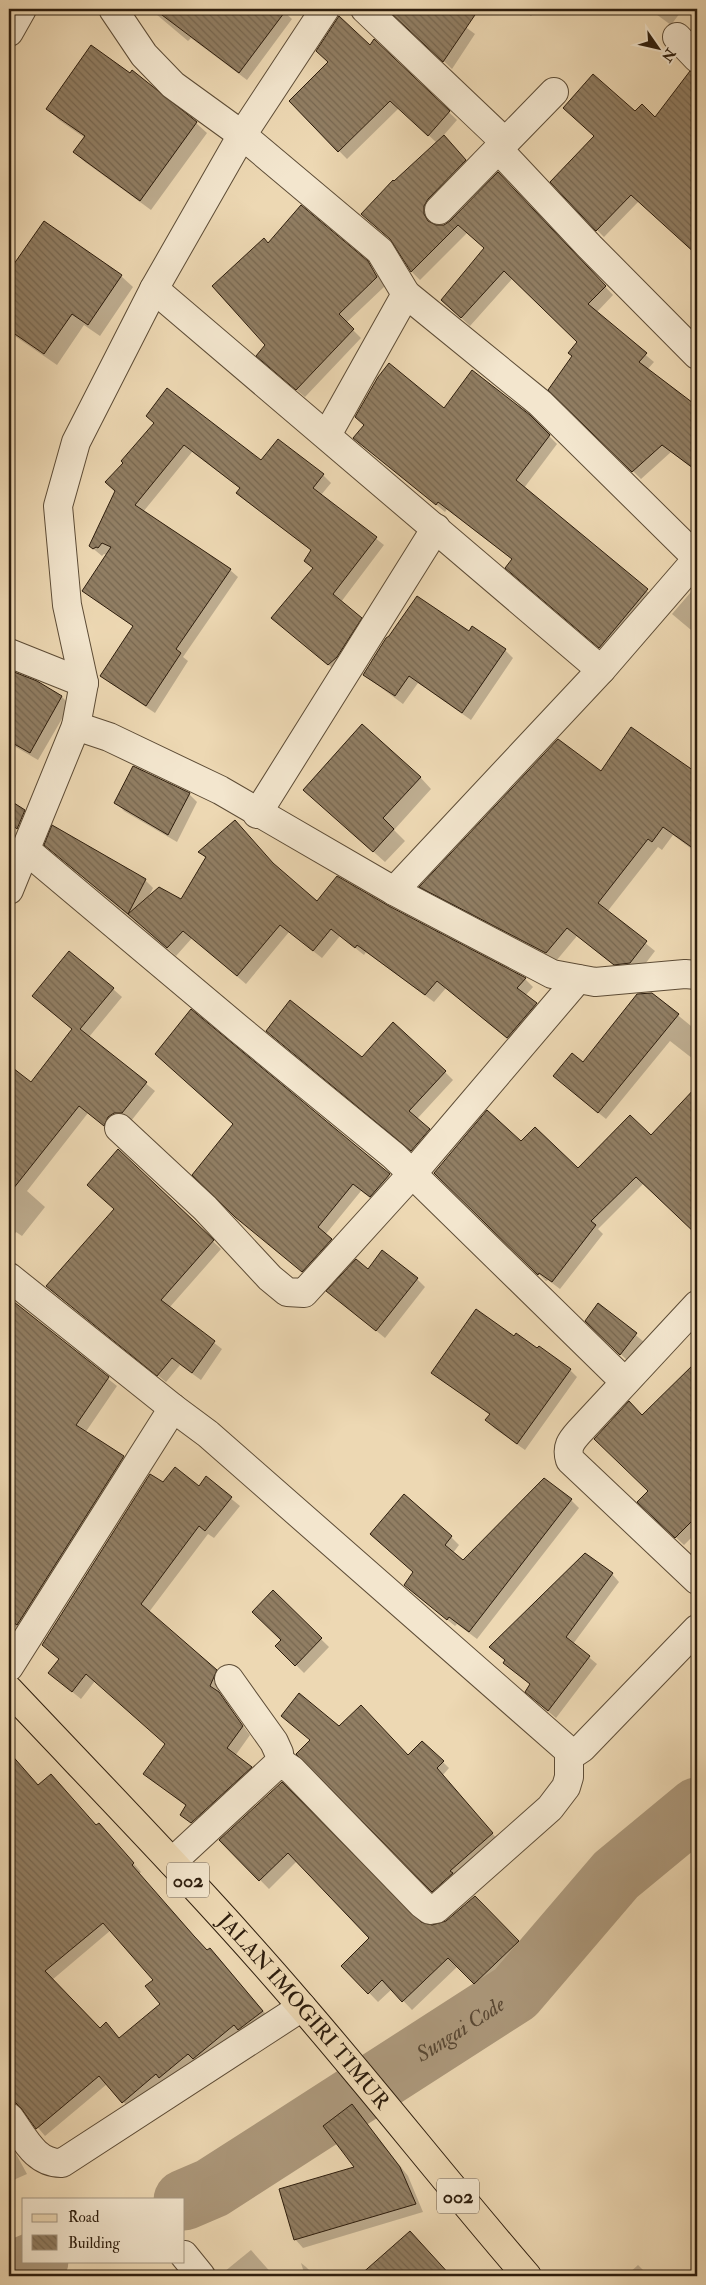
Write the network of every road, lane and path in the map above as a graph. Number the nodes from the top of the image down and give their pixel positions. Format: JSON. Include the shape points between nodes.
{"nodes":[{"id":1,"x":22,"y":9,"type":"edge"},
{"id":2,"x":113,"y":9,"type":"edge"},
{"id":3,"x":325,"y":9,"type":"edge"},
{"id":4,"x":365,"y":9,"type":"edge"},
{"id":5,"x":9,"y":32,"type":"edge"},
{"id":6,"x":677,"y":37,"type":"dead end"},
{"id":7,"x":697,"y":58,"type":"edge"},
{"id":8,"x":554,"y":92,"type":"dead end"},
{"id":9,"x":242,"y":135,"type":"junction"},
{"id":10,"x":502,"y":146,"type":"junction"},
{"id":11,"x":439,"y":210,"type":"dead end"},
{"id":12,"x":154,"y":289,"type":"junction"},
{"id":13,"x":406,"y":294,"type":"junction"},
{"id":14,"x":697,"y":355,"type":"edge"},
{"id":15,"x":327,"y":435,"type":"junction"},
{"id":16,"x":436,"y":528,"type":"junction"},
{"id":17,"x":697,"y":558,"type":"edge"},
{"id":18,"x":9,"y":653,"type":"edge"},
{"id":19,"x":601,"y":670,"type":"junction"},
{"id":20,"x":84,"y":683,"type":"junction"},
{"id":21,"x":76,"y":726,"type":"junction"},
{"id":22,"x":257,"y":814,"type":"junction"},
{"id":23,"x":26,"y":850,"type":"junction"},
{"id":24,"x":9,"y":890,"type":"edge"},
{"id":25,"x":394,"y":892,"type":"junction"},
{"id":26,"x":697,"y":975,"type":"edge"},
{"id":27,"x":578,"y":979,"type":"junction"},
{"id":28,"x":119,"y":1128,"type":"dead end"},
{"id":29,"x":412,"y":1174,"type":"junction"},
{"id":30,"x":9,"y":1277,"type":"edge"},
{"id":31,"x":697,"y":1305,"type":"edge"},
{"id":32,"x":625,"y":1382,"type":"junction"},
{"id":33,"x":173,"y":1408,"type":"junction"},
{"id":34,"x":697,"y":1580,"type":"edge"},
{"id":35,"x":697,"y":1629,"type":"edge"},
{"id":36,"x":9,"y":1667,"type":"edge"},
{"id":37,"x":229,"y":1679,"type":"dead end"},
{"id":38,"x":9,"y":1690,"type":"edge"},
{"id":39,"x":569,"y":1751,"type":"junction"},
{"id":40,"x":280,"y":1762,"type":"junction"},
{"id":41,"x":172,"y":1862,"type":"junction"},
{"id":42,"x":302,"y":2007,"type":"junction"},
{"id":43,"x":9,"y":2117,"type":"edge"},
{"id":44,"x":185,"y":2256,"type":"edge"},
{"id":45,"x":201,"y":2276,"type":"edge"},
{"id":46,"x":527,"y":2276,"type":"edge"}],
"edges":[{"from":1,"to":5,"type":"street"},
{"from":2,"to":9,"type":"street","via":[[144,55],[173,85]]},
{"from":3,"to":9,"type":"street"},
{"from":4,"to":10,"type":"street"},
{"from":6,"to":7,"type":"street"},
{"from":8,"to":10,"type":"street"},
{"from":9,"to":12,"type":"street"},
{"from":9,"to":13,"type":"street","via":[[380,251]]},
{"from":10,"to":11,"type":"street"},
{"from":10,"to":14,"type":"street","via":[[590,247]]},
{"from":12,"to":15,"type":"street"},
{"from":12,"to":20,"type":"street","via":[[76,442],[58,506],[67,605]]},
{"from":13,"to":15,"type":"street"},
{"from":13,"to":17,"type":"street","via":[[540,403]]},
{"from":15,"to":16,"type":"street"},
{"from":16,"to":19,"type":"street"},
{"from":16,"to":22,"type":"street"},
{"from":17,"to":19,"type":"street"},
{"from":18,"to":20,"type":"street"},
{"from":19,"to":25,"type":"street"},
{"from":20,"to":21,"type":"street"},
{"from":21,"to":22,"type":"street","via":[[109,737],[220,790]]},
{"from":21,"to":23,"type":"street"},
{"from":22,"to":25,"type":"street"},
{"from":23,"to":24,"type":"street"},
{"from":23,"to":29,"type":"street"},
{"from":25,"to":27,"type":"street","via":[[552,974]]},
{"from":26,"to":27,"type":"street","via":[[595,982]]},
{"from":27,"to":29,"type":"street"},
{"from":28,"to":29,"type":"street","via":[[205,1208],[287,1292],[304,1293]]},
{"from":29,"to":32,"type":"street"},
{"from":30,"to":33,"type":"street"},
{"from":31,"to":32,"type":"street"},
{"from":32,"to":34,"type":"street","via":[[570,1443],[567,1451],[570,1460]]},
{"from":33,"to":36,"type":"street"},
{"from":33,"to":39,"type":"street","via":[[215,1441]]},
{"from":35,"to":39,"type":"street","via":[[582,1748],[576,1752]]},
{"from":37,"to":40,"type":"street","via":[[274,1742]]},
{"from":38,"to":41,"type":"main road","name":"JALAN IMOGIRI TIMUR","number":"002"},
{"from":39,"to":40,"type":"street","via":[[566,1787],[550,1808],[444,1904],[430,1910],[292,1770]]},
{"from":40,"to":41,"type":"street"},
{"from":41,"to":42,"type":"main road","name":"JALAN IMOGIRI TIMUR","number":"002"},
{"from":42,"to":43,"type":"street","via":[[62,2163],[51,2164],[40,2159]]},
{"from":42,"to":46,"type":"main road","name":"JALAN IMOGIRI TIMUR","number":"002"},
{"from":44,"to":45,"type":"street"}]}
